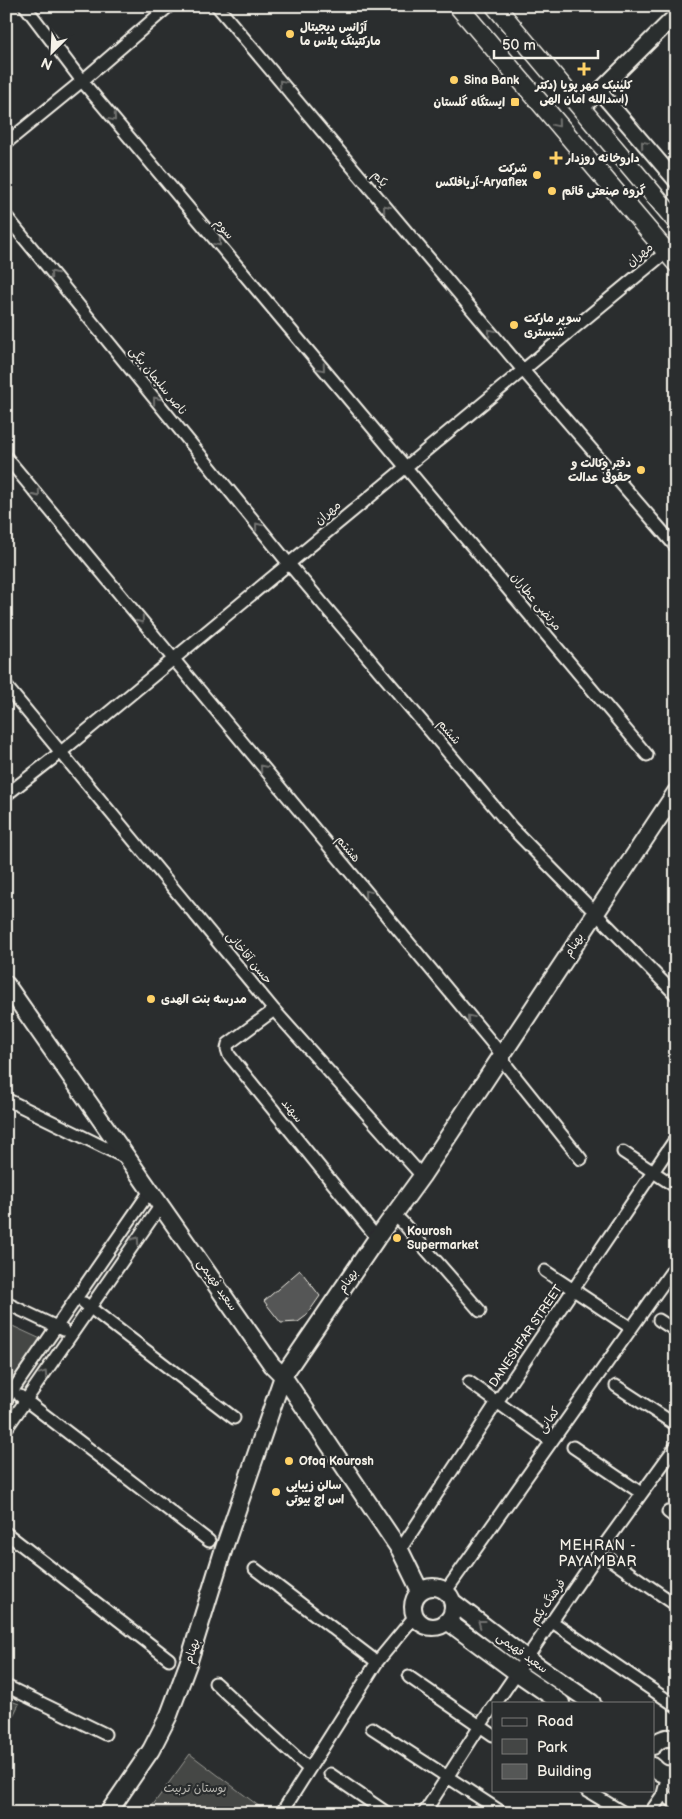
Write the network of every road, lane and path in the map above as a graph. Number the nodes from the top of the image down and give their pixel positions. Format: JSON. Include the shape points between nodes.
{"nodes":[{"id":1,"x":25,"y":6,"type":"edge"},
{"id":2,"x":169,"y":6,"type":"edge"},
{"id":3,"x":217,"y":6,"type":"edge"},
{"id":4,"x":458,"y":6,"type":"edge"},
{"id":5,"x":494,"y":6,"type":"edge"},
{"id":6,"x":676,"y":16,"type":"edge"},
{"id":7,"x":82,"y":81,"type":"junction"},
{"id":8,"x":599,"y":90,"type":"junction"},
{"id":9,"x":581,"y":109,"type":"junction"},
{"id":10,"x":6,"y":142,"type":"edge"},
{"id":11,"x":676,"y":181,"type":"edge"},
{"id":12,"x":6,"y":216,"type":"edge"},
{"id":13,"x":676,"y":221,"type":"edge"},
{"id":14,"x":671,"y":258,"type":"edge"},
{"id":15,"x":522,"y":369,"type":"junction"},
{"id":16,"x":6,"y":457,"type":"edge"},
{"id":17,"x":404,"y":467,"type":"junction"},
{"id":18,"x":676,"y":547,"type":"edge"},
{"id":19,"x":289,"y":564,"type":"junction"},
{"id":20,"x":173,"y":659,"type":"junction"},
{"id":21,"x":6,"y":686,"type":"edge"},
{"id":22,"x":61,"y":752,"type":"junction"},
{"id":23,"x":646,"y":755,"type":"dead end"},
{"id":24,"x":676,"y":792,"type":"edge"},
{"id":25,"x":6,"y":795,"type":"edge"},
{"id":26,"x":596,"y":913,"type":"junction"},
{"id":27,"x":6,"y":984,"type":"edge"},
{"id":28,"x":676,"y":995,"type":"edge"},
{"id":29,"x":274,"y":1010,"type":"junction"},
{"id":30,"x":504,"y":1060,"type":"junction"},
{"id":31,"x":6,"y":1099,"type":"edge"},
{"id":32,"x":676,"y":1138,"type":"edge"},
{"id":33,"x":623,"y":1152,"type":"dead end"},
{"id":34,"x":582,"y":1159,"type":"dead end"},
{"id":35,"x":128,"y":1160,"type":"junction"},
{"id":36,"x":653,"y":1172,"type":"junction"},
{"id":37,"x":422,"y":1176,"type":"junction"},
{"id":38,"x":676,"y":1187,"type":"edge"},
{"id":39,"x":150,"y":1191,"type":"junction"},
{"id":40,"x":161,"y":1205,"type":"junction"},
{"id":41,"x":394,"y":1215,"type":"junction"},
{"id":42,"x":377,"y":1238,"type":"junction"},
{"id":43,"x":676,"y":1265,"type":"edge"},
{"id":44,"x":545,"y":1271,"type":"dead end"},
{"id":45,"x":573,"y":1290,"type":"junction"},
{"id":46,"x":76,"y":1298,"type":"junction"},
{"id":47,"x":6,"y":1303,"type":"edge"},
{"id":48,"x":90,"y":1307,"type":"junction"},
{"id":49,"x":480,"y":1311,"type":"dead end"},
{"id":50,"x":659,"y":1320,"type":"dead end"},
{"id":51,"x":56,"y":1327,"type":"junction"},
{"id":52,"x":631,"y":1328,"type":"junction"},
{"id":53,"x":676,"y":1331,"type":"edge"},
{"id":54,"x":71,"y":1334,"type":"junction"},
{"id":55,"x":283,"y":1376,"type":"junction"},
{"id":56,"x":469,"y":1382,"type":"dead end"},
{"id":57,"x":616,"y":1386,"type":"dead end"},
{"id":58,"x":9,"y":1395,"type":"edge"},
{"id":59,"x":26,"y":1400,"type":"junction"},
{"id":60,"x":497,"y":1402,"type":"junction"},
{"id":61,"x":234,"y":1418,"type":"dead end"},
{"id":62,"x":676,"y":1425,"type":"edge"},
{"id":63,"x":6,"y":1429,"type":"edge"},
{"id":64,"x":551,"y":1441,"type":"junction"},
{"id":65,"x":676,"y":1446,"type":"edge"},
{"id":66,"x":573,"y":1447,"type":"dead end"},
{"id":67,"x":641,"y":1493,"type":"junction"},
{"id":68,"x":6,"y":1533,"type":"edge"},
{"id":69,"x":209,"y":1541,"type":"dead end"},
{"id":70,"x":400,"y":1550,"type":"junction"},
{"id":71,"x":611,"y":1560,"type":"dead end"},
{"id":72,"x":256,"y":1569,"type":"dead end"},
{"id":73,"x":420,"y":1591,"type":"junction"},
{"id":74,"x":450,"y":1596,"type":"junction"},
{"id":75,"x":676,"y":1605,"type":"edge"},
{"id":76,"x":415,"y":1616,"type":"junction"},
{"id":77,"x":448,"y":1621,"type":"junction"},
{"id":78,"x":551,"y":1621,"type":"junction"},
{"id":79,"x":526,"y":1658,"type":"junction"},
{"id":80,"x":170,"y":1659,"type":"dead end"},
{"id":81,"x":377,"y":1662,"type":"junction"},
{"id":82,"x":516,"y":1672,"type":"junction"},
{"id":83,"x":409,"y":1678,"type":"dead end"},
{"id":84,"x":214,"y":1683,"type":"dead end"},
{"id":85,"x":6,"y":1686,"type":"edge"},
{"id":86,"x":497,"y":1702,"type":"edge"},
{"id":87,"x":560,"y":1702,"type":"edge"},
{"id":88,"x":591,"y":1702,"type":"edge"},
{"id":89,"x":676,"y":1706,"type":"edge"},
{"id":90,"x":492,"y":1708,"type":"edge"},
{"id":91,"x":480,"y":1727,"type":"junction"},
{"id":92,"x":372,"y":1728,"type":"dead end"},
{"id":93,"x":105,"y":1734,"type":"dead end"},
{"id":94,"x":492,"y":1734,"type":"edge"},
{"id":95,"x":654,"y":1767,"type":"edge"},
{"id":96,"x":310,"y":1769,"type":"junction"},
{"id":97,"x":330,"y":1774,"type":"dead end"},
{"id":98,"x":672,"y":1774,"type":"edge"},
{"id":99,"x":447,"y":1776,"type":"junction"},
{"id":100,"x":589,"y":1792,"type":"edge"},
{"id":101,"x":663,"y":1794,"type":"junction"},
{"id":102,"x":676,"y":1804,"type":"edge"},
{"id":103,"x":282,"y":1812,"type":"edge"},
{"id":104,"x":108,"y":1813,"type":"edge"},
{"id":105,"x":387,"y":1813,"type":"edge"},
{"id":106,"x":424,"y":1813,"type":"edge"},
{"id":107,"x":502,"y":1813,"type":"edge"},
{"id":108,"x":624,"y":1813,"type":"edge"},
{"id":109,"x":650,"y":1813,"type":"edge"}],
"edges":[{"from":1,"to":7,"type":"street","name":"سوم"},
{"from":2,"to":7,"type":"street"},
{"from":15,"to":3,"type":"street","name":"یکم","one_way":true},
{"from":4,"to":14,"type":"main road","one_way":true},
{"from":5,"to":9,"type":"main road"},
{"from":6,"to":8,"type":"street"},
{"from":7,"to":10,"type":"street"},
{"from":7,"to":17,"type":"street","name":"سوم","one_way":true},
{"from":8,"to":9,"type":"street"},
{"from":11,"to":8,"type":"street","one_way":true},
{"from":9,"to":13,"type":"main road"},
{"from":19,"to":12,"type":"street","name":"ناصر سلیمان بیگی","one_way":true},
{"from":14,"to":15,"type":"street","name":"مهران"},
{"from":15,"to":17,"type":"street","name":"مهران"},
{"from":15,"to":18,"type":"street","name":"یکم"},
{"from":16,"to":20,"type":"street","name":"هشتم","one_way":true},
{"from":17,"to":19,"type":"street","name":"مهران"},
{"from":17,"to":23,"type":"street","name":"مرتضی عطاران"},
{"from":19,"to":20,"type":"street","name":"مهران"},
{"from":19,"to":26,"type":"street","name":"ششم","via":[[512,828]]},
{"from":20,"to":22,"type":"street","name":"مهران"},
{"from":30,"to":20,"type":"street","name":"هشتم","one_way":true},
{"from":21,"to":22,"type":"street","name":"حسن آقاخانی"},
{"from":22,"to":25,"type":"street","name":"مهران"},
{"from":22,"to":29,"type":"street","name":"حسن آقاخانی"},
{"from":24,"to":26,"type":"main road","name":"بهنام"},
{"from":26,"to":28,"type":"street","name":"ششم"},
{"from":26,"to":30,"type":"main road","name":"بهنام"},
{"from":27,"to":35,"type":"main road","name":"سعید فهیمی"},
{"from":29,"to":37,"type":"street","name":"حسن آقاخانی"},
{"from":29,"to":42,"type":"street","name":"سهند","via":[[228,1044],[229,1055]]},
{"from":30,"to":34,"type":"street","name":"هشتم"},
{"from":30,"to":37,"type":"main road","name":"بهنام"},
{"from":31,"to":35,"type":"street"},
{"from":32,"to":36,"type":"street","name":"DANESHFAR STREET"},
{"from":33,"to":36,"type":"street"},
{"from":35,"to":39,"type":"main road","name":"سعید فهیمی"},
{"from":36,"to":38,"type":"street"},
{"from":36,"to":45,"type":"street","name":"DANESHFAR STREET"},
{"from":37,"to":41,"type":"main road","name":"بهنام"},
{"from":39,"to":40,"type":"main road","name":"سعید فهیمی"},
{"from":39,"to":46,"type":"street"},
{"from":48,"to":40,"type":"street","one_way":true},
{"from":40,"to":55,"type":"main road","name":"سعید فهیمی","via":[[272,1365]]},
{"from":41,"to":42,"type":"main road","name":"بهنام"},
{"from":41,"to":49,"type":"street"},
{"from":42,"to":55,"type":"main road","name":"بهنام"},
{"from":43,"to":52,"type":"street","name":"کمانی"},
{"from":44,"to":45,"type":"street"},
{"from":45,"to":52,"type":"street"},
{"from":45,"to":60,"type":"street","name":"DANESHFAR STREET"},
{"from":46,"to":48,"type":"street"},
{"from":46,"to":51,"type":"street"},
{"from":47,"to":51,"type":"street"},
{"from":48,"to":54,"type":"street"},
{"from":48,"to":61,"type":"street"},
{"from":50,"to":53,"type":"street"},
{"from":51,"to":54,"type":"street"},
{"from":51,"to":58,"type":"street"},
{"from":52,"to":64,"type":"street","name":"کمانی"},
{"from":59,"to":54,"type":"street","one_way":true},
{"from":55,"to":70,"type":"main road","name":"سعید فهیمی"},
{"from":55,"to":104,"type":"main road","name":"بهنام","via":[[169,1715],[151,1750]]},
{"from":56,"to":60,"type":"street"},
{"from":57,"to":62,"type":"street"},
{"from":58,"to":59,"type":"street"},
{"from":59,"to":63,"type":"street"},
{"from":59,"to":69,"type":"street"},
{"from":60,"to":64,"type":"street"},
{"from":60,"to":70,"type":"street","name":"DANESHFAR STREET"},
{"from":64,"to":74,"type":"street","name":"کمانی"},
{"from":65,"to":67,"type":"street","name":"فرهنگ یکم"},
{"from":66,"to":67,"type":"street"},
{"from":67,"to":78,"type":"street","name":"فرهنگ یکم"},
{"from":68,"to":80,"type":"street"},
{"from":70,"to":73,"type":"main road","name":"سعید فهیمی"},
{"from":71,"to":75,"type":"street"},
{"from":72,"to":81,"type":"street"},
{"from":73,"to":74,"type":"main road","via":[[433,1586]]},
{"from":73,"to":76,"type":"main road","via":[[413,1602]]},
{"from":74,"to":77,"type":"main road","via":[[453,1609]]},
{"from":79,"to":74,"type":"main road","name":"سعید فهیمی","one_way":true},
{"from":76,"to":77,"type":"main road","via":[[430,1627]]},
{"from":76,"to":81,"type":"street"},
{"from":77,"to":82,"type":"main road","name":"سعید فهیمی"},
{"from":78,"to":79,"type":"street","name":"فرهنگ یکم"},
{"from":78,"to":89,"type":"street"},
{"from":79,"to":82,"type":"street","name":"فرهنگ یکم"},
{"from":79,"to":88,"type":"main road","name":"سعید فهیمی"},
{"from":81,"to":96,"type":"street"},
{"from":82,"to":86,"type":"street","name":"فرهنگ یکم"},
{"from":82,"to":87,"type":"main road","name":"سعید فهیمی"},
{"from":83,"to":91,"type":"street"},
{"from":84,"to":96,"type":"street"},
{"from":85,"to":93,"type":"street"},
{"from":90,"to":91,"type":"street"},
{"from":91,"to":94,"type":"street"},
{"from":91,"to":99,"type":"street"},
{"from":92,"to":99,"type":"street"},
{"from":95,"to":98,"type":"main road","via":[[662,1774]]},
{"from":96,"to":103,"type":"street"},
{"from":97,"to":105,"type":"street"},
{"from":98,"to":101,"type":"street"},
{"from":99,"to":106,"type":"street"},
{"from":99,"to":107,"type":"street"},
{"from":100,"to":108,"type":"street"},
{"from":101,"to":102,"type":"street"},
{"from":101,"to":109,"type":"street"}]}
